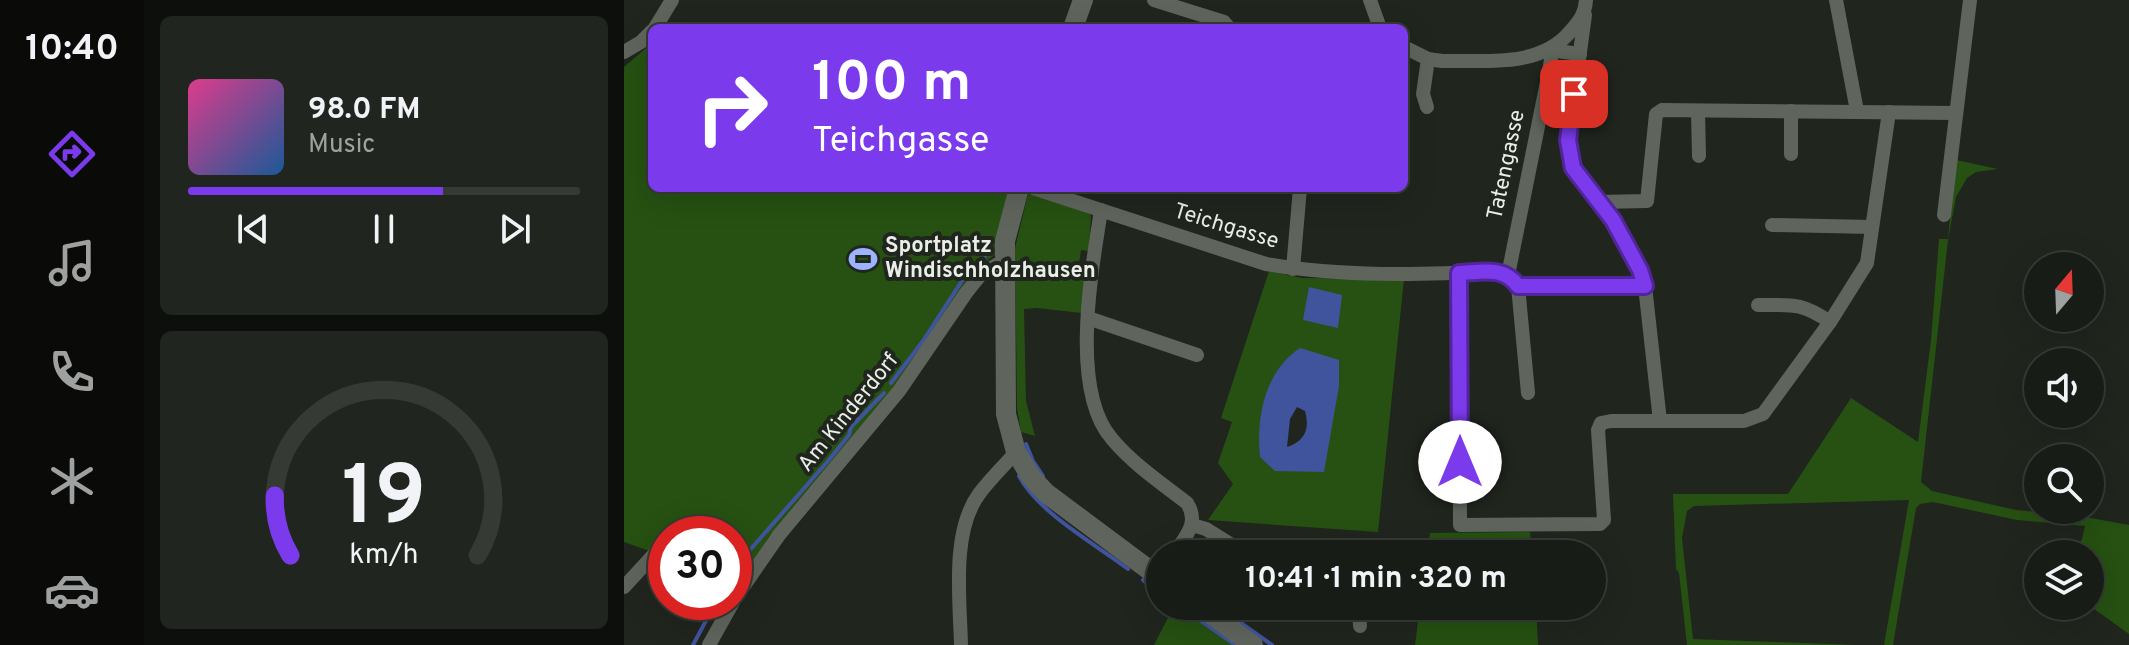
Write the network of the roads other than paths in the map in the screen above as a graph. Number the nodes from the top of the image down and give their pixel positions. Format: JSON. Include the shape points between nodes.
{"nodes":[{"id":1,"x":672,"y":0,"type":"edge"},
{"id":2,"x":1083,"y":0,"type":"edge"},
{"id":3,"x":1154,"y":0,"type":"edge"},
{"id":4,"x":1370,"y":0,"type":"edge"},
{"id":5,"x":1836,"y":0,"type":"edge"},
{"id":6,"x":1970,"y":0,"type":"edge"},
{"id":7,"x":1585,"y":8,"type":"edge"},
{"id":8,"x":656,"y":24,"type":"edge"},
{"id":9,"x":1074,"y":24,"type":"edge"},
{"id":10,"x":1226,"y":24,"type":"edge"},
{"id":11,"x":1379,"y":24,"type":"edge"},
{"id":12,"x":648,"y":34,"type":"edge"},
{"id":13,"x":1408,"y":49,"type":"edge"},
{"id":14,"x":1549,"y":50,"type":"junction"},
{"id":15,"x":624,"y":52,"type":"edge"},
{"id":16,"x":1580,"y":54,"type":"junction"},
{"id":17,"x":1428,"y":59,"type":"junction"},
{"id":18,"x":1427,"y":107,"type":"dead end"},
{"id":19,"x":1698,"y":111,"type":"junction"},
{"id":20,"x":1791,"y":111,"type":"junction"},
{"id":21,"x":1857,"y":111,"type":"junction"},
{"id":22,"x":1889,"y":112,"type":"junction"},
{"id":23,"x":1956,"y":113,"type":"junction"},
{"id":24,"x":1791,"y":154,"type":"dead end"},
{"id":25,"x":1699,"y":156,"type":"dead end"},
{"id":26,"x":1018,"y":192,"type":"edge"},
{"id":27,"x":1045,"y":192,"type":"edge"},
{"id":28,"x":1300,"y":192,"type":"edge"},
{"id":29,"x":1598,"y":202,"type":"junction"},
{"id":30,"x":1101,"y":210,"type":"junction"},
{"id":31,"x":1944,"y":215,"type":"dead end"},
{"id":32,"x":1772,"y":225,"type":"dead end"},
{"id":33,"x":1872,"y":227,"type":"junction"},
{"id":34,"x":1004,"y":261,"type":"junction"},
{"id":35,"x":1293,"y":269,"type":"junction"},
{"id":36,"x":1459,"y":273,"type":"junction"},
{"id":37,"x":1513,"y":281,"type":"junction"},
{"id":38,"x":1645,"y":286,"type":"junction"},
{"id":39,"x":1758,"y":305,"type":"dead end"},
{"id":40,"x":1088,"y":318,"type":"junction"},
{"id":41,"x":1830,"y":322,"type":"junction"},
{"id":42,"x":1197,"y":355,"type":"dead end"},
{"id":43,"x":1528,"y":393,"type":"dead end"},
{"id":44,"x":1660,"y":421,"type":"junction"},
{"id":45,"x":1016,"y":452,"type":"junction"},
{"id":46,"x":1192,"y":525,"type":"junction"},
{"id":47,"x":1183,"y":540,"type":"edge"},
{"id":48,"x":1224,"y":540,"type":"edge"},
{"id":49,"x":640,"y":544,"type":"dead end"},
{"id":50,"x":648,"y":547,"type":"edge"},
{"id":51,"x":648,"y":565,"type":"edge"},
{"id":52,"x":1146,"y":566,"type":"edge"},
{"id":53,"x":752,"y":574,"type":"edge"},
{"id":54,"x":624,"y":587,"type":"edge"},
{"id":55,"x":723,"y":620,"type":"edge"},
{"id":56,"x":1219,"y":620,"type":"edge"},
{"id":57,"x":1360,"y":620,"type":"edge"},
{"id":58,"x":1360,"y":626,"type":"dead end"},
{"id":59,"x":709,"y":645,"type":"edge"},
{"id":60,"x":961,"y":645,"type":"edge"},
{"id":61,"x":1253,"y":645,"type":"edge"}],
"edges":[{"from":1,"to":8,"type":"street"},
{"from":2,"to":9,"type":"street"},
{"from":3,"to":10,"type":"street"},
{"from":4,"to":11,"type":"street"},
{"from":5,"to":21,"type":"street"},
{"from":6,"to":23,"type":"street"},
{"from":7,"to":14,"type":"street"},
{"from":7,"to":16,"type":"street"},
{"from":12,"to":15,"type":"street"},
{"from":13,"to":17,"type":"street"},
{"from":14,"to":16,"type":"street"},
{"from":14,"to":17,"type":"street","via":[[1523,58]]},
{"from":14,"to":37,"type":"street","name":"Tatengasse"},
{"from":16,"to":29,"type":"street","via":[[1569,154]]},
{"from":17,"to":18,"type":"street","via":[[1423,94]]},
{"from":19,"to":20,"type":"street"},
{"from":19,"to":25,"type":"street"},
{"from":19,"to":29,"type":"street","via":[[1657,112],[1647,201]]},
{"from":20,"to":21,"type":"street"},
{"from":20,"to":24,"type":"street"},
{"from":21,"to":22,"type":"street"},
{"from":22,"to":23,"type":"street"},
{"from":22,"to":33,"type":"street"},
{"from":23,"to":31,"type":"street"},
{"from":26,"to":34,"type":"street"},
{"from":27,"to":30,"type":"street","name":"Teichgasse"},
{"from":28,"to":35,"type":"street"},
{"from":29,"to":38,"type":"street","via":[[1625,241]]},
{"from":30,"to":35,"type":"street","name":"Teichgasse"},
{"from":30,"to":40,"type":"street"},
{"from":32,"to":33,"type":"street"},
{"from":33,"to":41,"type":"street","via":[[1867,263]]},
{"from":34,"to":45,"type":"street","via":[[1006,414]]},
{"from":34,"to":53,"type":"street","name":"Am Kinderdorf","via":[[982,273],[899,391]]},
{"from":35,"to":36,"type":"street","name":"Teichgasse"},
{"from":36,"to":37,"type":"street","name":"Teichgasse","via":[[1498,271]]},
{"from":36,"to":44,"type":"street","via":[[1460,525],[1602,524],[1601,423]]},
{"from":37,"to":38,"type":"street"},
{"from":37,"to":43,"type":"street","name":"Tatengasse"},
{"from":38,"to":44,"type":"street"},
{"from":39,"to":41,"type":"street","via":[[1800,305]]},
{"from":40,"to":42,"type":"street"},
{"from":40,"to":46,"type":"street","via":[[1090,382],[1103,426],[1135,462],[1187,503]]},
{"from":41,"to":44,"type":"street","via":[[1763,414],[1744,421]]},
{"from":45,"to":52,"type":"street","via":[[1046,493]]},
{"from":45,"to":60,"type":"street","via":[[978,495],[963,528]]},
{"from":46,"to":47,"type":"street"},
{"from":46,"to":48,"type":"street"},
{"from":49,"to":50,"type":"street"},
{"from":51,"to":54,"type":"street"},
{"from":55,"to":59,"type":"street","name":"Am Kinderdorf"},
{"from":56,"to":61,"type":"street"},
{"from":57,"to":58,"type":"street"}]}
